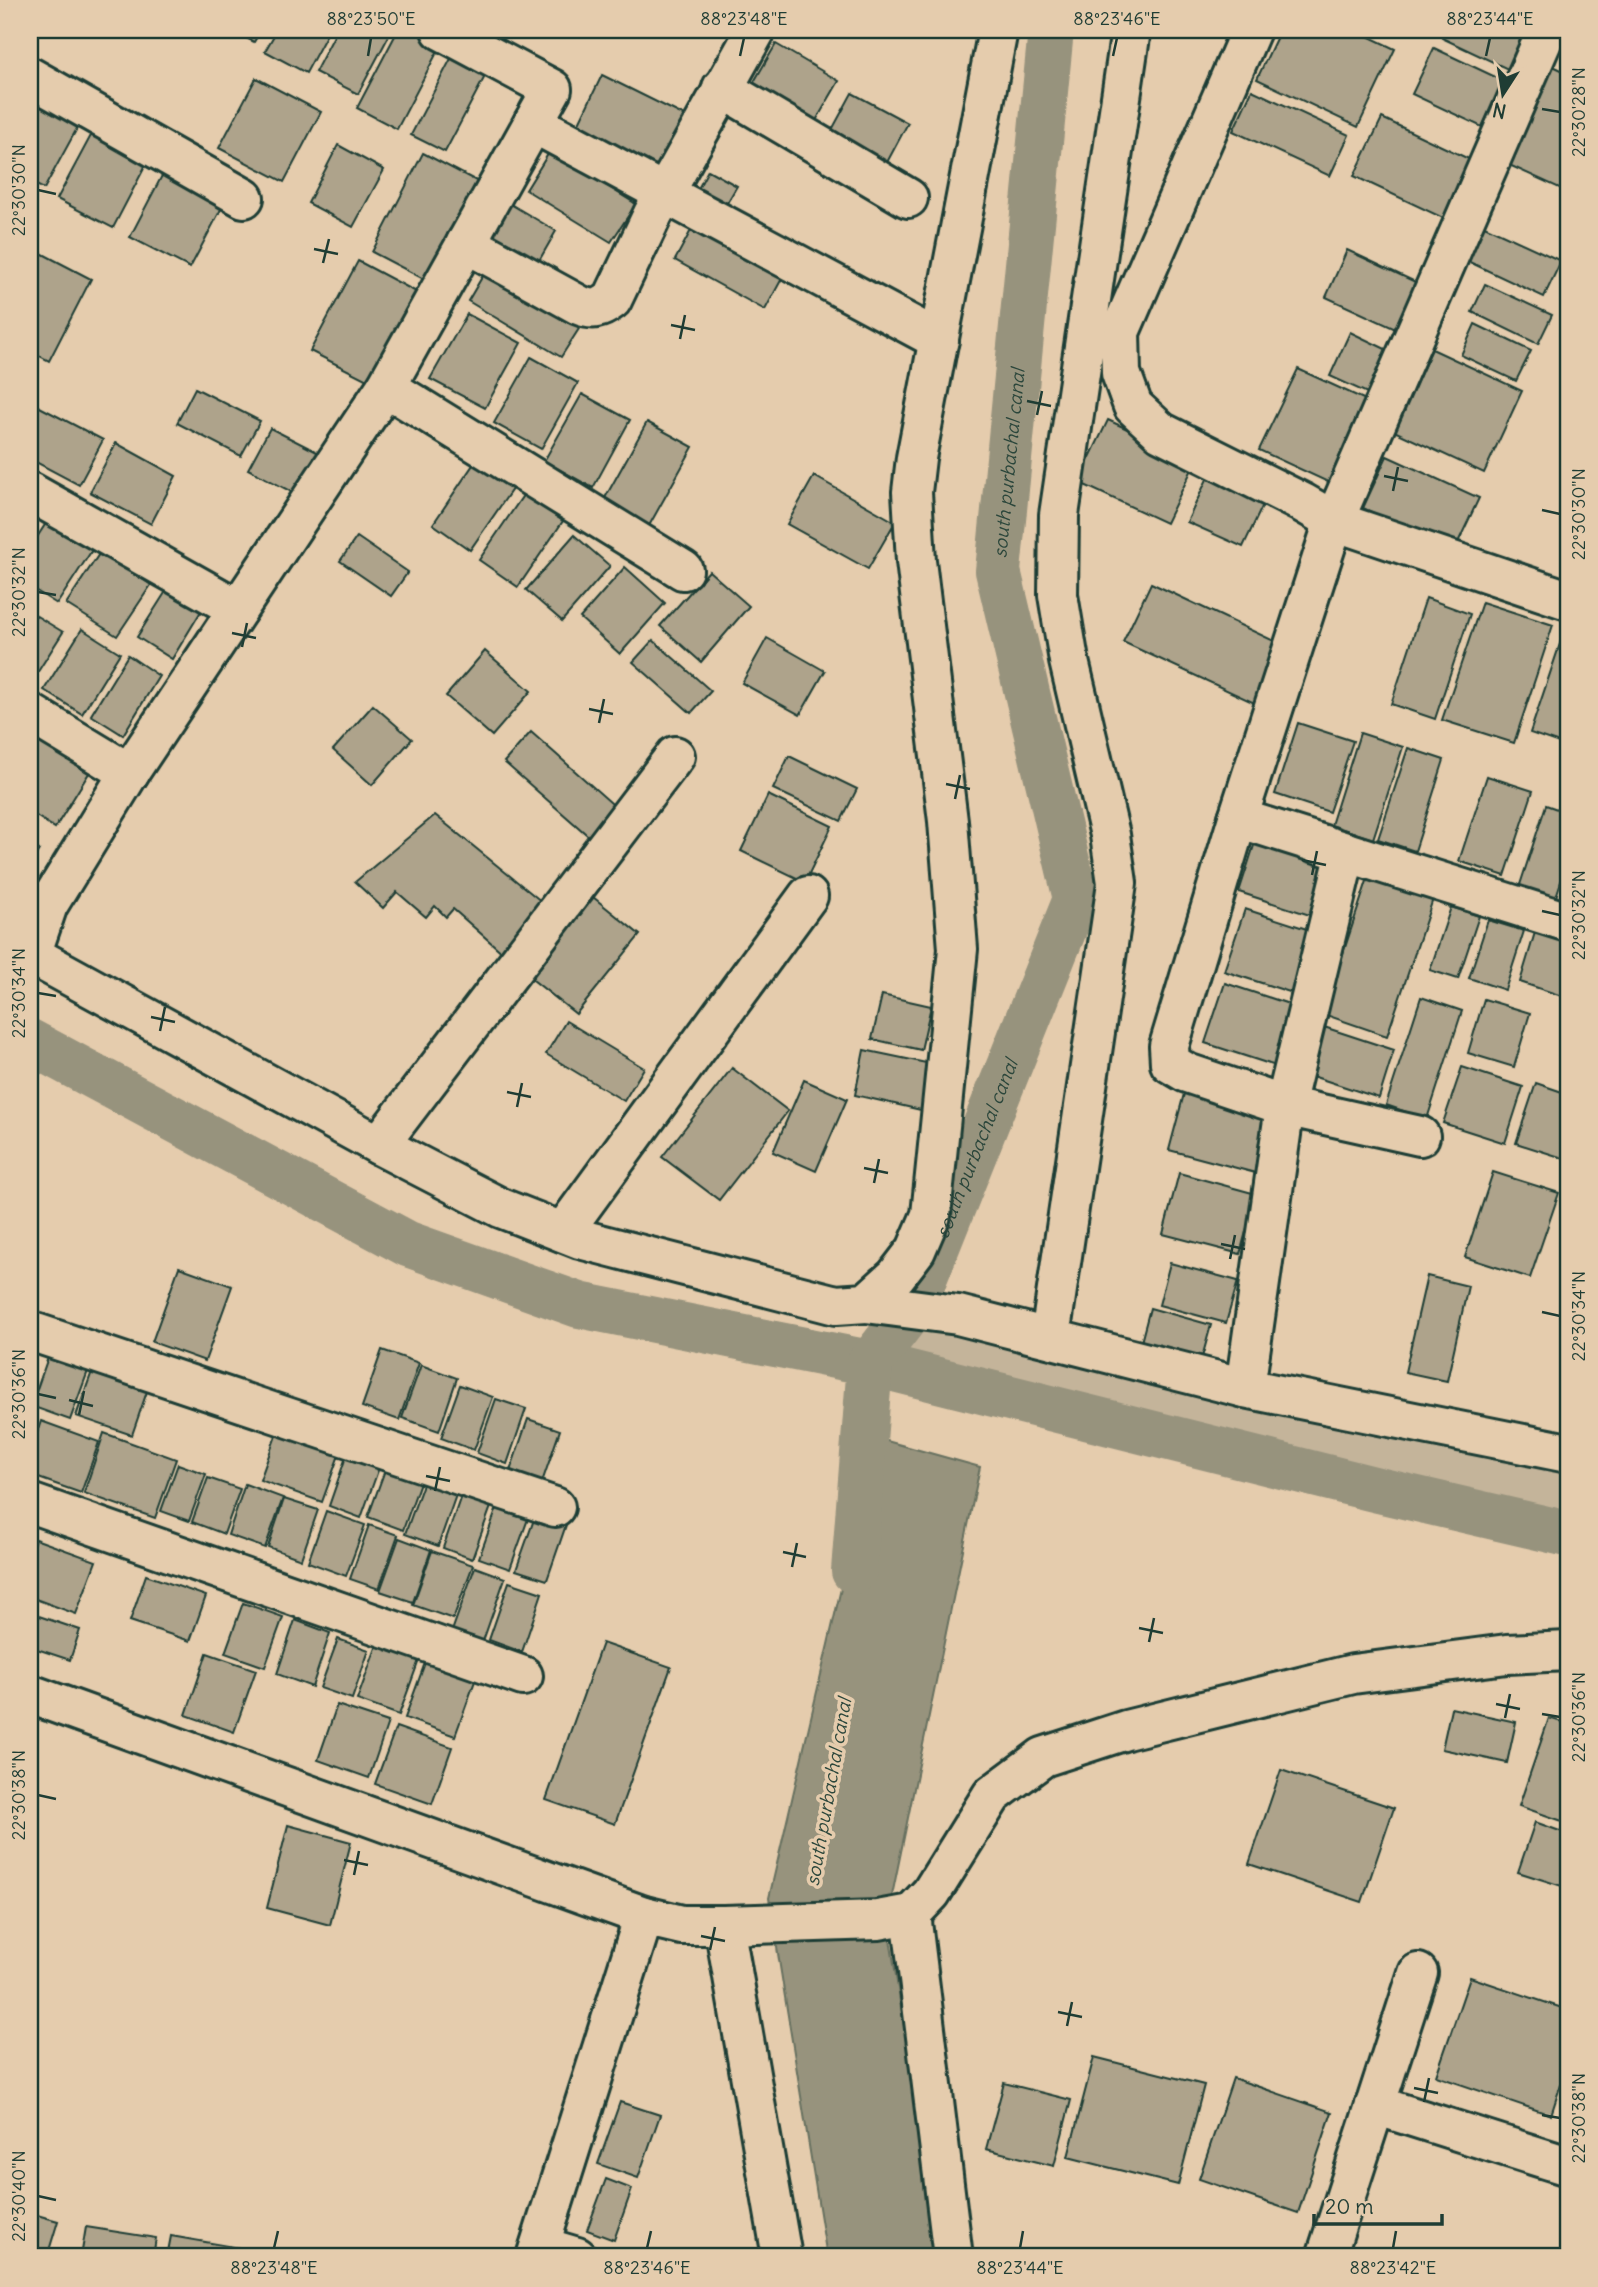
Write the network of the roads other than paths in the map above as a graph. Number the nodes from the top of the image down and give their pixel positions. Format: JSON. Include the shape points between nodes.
{"nodes":[{"id":1,"x":441,"y":30,"type":"edge"},
{"id":2,"x":756,"y":30,"type":"edge"},
{"id":3,"x":998,"y":30,"type":"edge"},
{"id":4,"x":1131,"y":30,"type":"edge"},
{"id":5,"x":1251,"y":30,"type":"edge"},
{"id":6,"x":1551,"y":48,"type":"edge"},
{"id":7,"x":30,"y":77,"type":"edge"},
{"id":8,"x":722,"y":88,"type":"junction"},
{"id":9,"x":533,"y":123,"type":"junction"},
{"id":10,"x":664,"y":194,"type":"junction"},
{"id":11,"x":244,"y":198,"type":"dead end"},
{"id":12,"x":908,"y":198,"type":"dead end"},
{"id":13,"x":466,"y":243,"type":"junction"},
{"id":14,"x":939,"y":340,"type":"junction"},
{"id":15,"x":386,"y":387,"type":"junction"},
{"id":16,"x":30,"y":492,"type":"edge"},
{"id":17,"x":1334,"y":521,"type":"junction"},
{"id":18,"x":682,"y":570,"type":"dead end"},
{"id":19,"x":1568,"y":600,"type":"edge"},
{"id":20,"x":238,"y":610,"type":"junction"},
{"id":21,"x":30,"y":713,"type":"edge"},
{"id":22,"x":675,"y":756,"type":"dead end"},
{"id":23,"x":129,"y":773,"type":"junction"},
{"id":24,"x":1238,"y":818,"type":"junction"},
{"id":25,"x":1346,"y":852,"type":"junction"},
{"id":26,"x":808,"y":896,"type":"dead end"},
{"id":27,"x":1568,"y":922,"type":"edge"},
{"id":28,"x":30,"y":956,"type":"edge"},
{"id":29,"x":1284,"y":1106,"type":"junction"},
{"id":30,"x":1420,"y":1136,"type":"dead end"},
{"id":31,"x":379,"y":1145,"type":"junction"},
{"id":32,"x":562,"y":1232,"type":"junction"},
{"id":33,"x":881,"y":1305,"type":"junction"},
{"id":34,"x":30,"y":1331,"type":"edge"},
{"id":35,"x":1050,"y":1337,"type":"junction"},
{"id":36,"x":1245,"y":1388,"type":"junction"},
{"id":37,"x":1568,"y":1453,"type":"edge"},
{"id":38,"x":30,"y":1503,"type":"edge"},
{"id":39,"x":555,"y":1507,"type":"dead end"},
{"id":40,"x":1568,"y":1651,"type":"edge"},
{"id":41,"x":523,"y":1676,"type":"dead end"},
{"id":42,"x":30,"y":1694,"type":"edge"},
{"id":43,"x":644,"y":1916,"type":"junction"},
{"id":44,"x":894,"y":1917,"type":"junction"},
{"id":45,"x":724,"y":1925,"type":"junction"},
{"id":46,"x":1418,"y":1973,"type":"dead end"},
{"id":47,"x":1375,"y":2105,"type":"junction"},
{"id":48,"x":1568,"y":2166,"type":"edge"},
{"id":49,"x":538,"y":2252,"type":"edge"},
{"id":50,"x":577,"y":2257,"type":"edge"},
{"id":51,"x":782,"y":2257,"type":"edge"},
{"id":52,"x":953,"y":2257,"type":"edge"},
{"id":53,"x":1326,"y":2257,"type":"edge"}],
"edges":[{"from":1,"to":9,"type":"street","via":[[552,89]]},
{"from":2,"to":8,"type":"street"},
{"from":3,"to":14,"type":"street"},
{"from":4,"to":35,"type":"street","via":[[1059,515],[1058,595],[1110,835],[1116,883]]},
{"from":5,"to":17,"type":"street","via":[[1120,332],[1121,373],[1133,406],[1161,432]]},
{"from":6,"to":17,"type":"street","via":[[1393,381]]},
{"from":7,"to":11,"type":"street"},
{"from":8,"to":10,"type":"street"},
{"from":8,"to":12,"type":"street"},
{"from":9,"to":10,"type":"street"},
{"from":9,"to":13,"type":"street"},
{"from":10,"to":13,"type":"street","via":[[612,300],[600,309],[579,305]]},
{"from":10,"to":14,"type":"street"},
{"from":13,"to":15,"type":"street"},
{"from":14,"to":33,"type":"street","via":[[912,492],[958,949],[931,1215],[916,1250]]},
{"from":15,"to":18,"type":"street"},
{"from":15,"to":20,"type":"street"},
{"from":16,"to":20,"type":"street"},
{"from":17,"to":19,"type":"street"},
{"from":17,"to":24,"type":"street"},
{"from":20,"to":23,"type":"street"},
{"from":21,"to":23,"type":"street"},
{"from":22,"to":31,"type":"street"},
{"from":23,"to":28,"type":"street","via":[[48,905]]},
{"from":24,"to":25,"type":"street"},
{"from":24,"to":29,"type":"street","via":[[1168,1046],[1170,1063]]},
{"from":25,"to":27,"type":"street"},
{"from":25,"to":29,"type":"street"},
{"from":26,"to":32,"type":"street"},
{"from":28,"to":31,"type":"street"},
{"from":29,"to":30,"type":"street"},
{"from":29,"to":36,"type":"street"},
{"from":31,"to":32,"type":"street","via":[[501,1208]]},
{"from":32,"to":33,"type":"street","via":[[836,1305]]},
{"from":33,"to":35,"type":"street","via":[[958,1315]]},
{"from":34,"to":39,"type":"street"},
{"from":35,"to":36,"type":"street"},
{"from":36,"to":37,"type":"street"},
{"from":38,"to":41,"type":"street"},
{"from":40,"to":44,"type":"street","via":[[1507,1654],[1353,1674],[1126,1730],[1043,1757],[992,1795],[931,1894]]},
{"from":42,"to":43,"type":"street"},
{"from":43,"to":45,"type":"street","via":[[682,1925]]},
{"from":43,"to":49,"type":"street"},
{"from":44,"to":45,"type":"street"},
{"from":44,"to":52,"type":"street"},
{"from":45,"to":51,"type":"street"},
{"from":46,"to":47,"type":"street"},
{"from":47,"to":48,"type":"street"},
{"from":47,"to":53,"type":"street"},
{"from":49,"to":50,"type":"street"}]}
